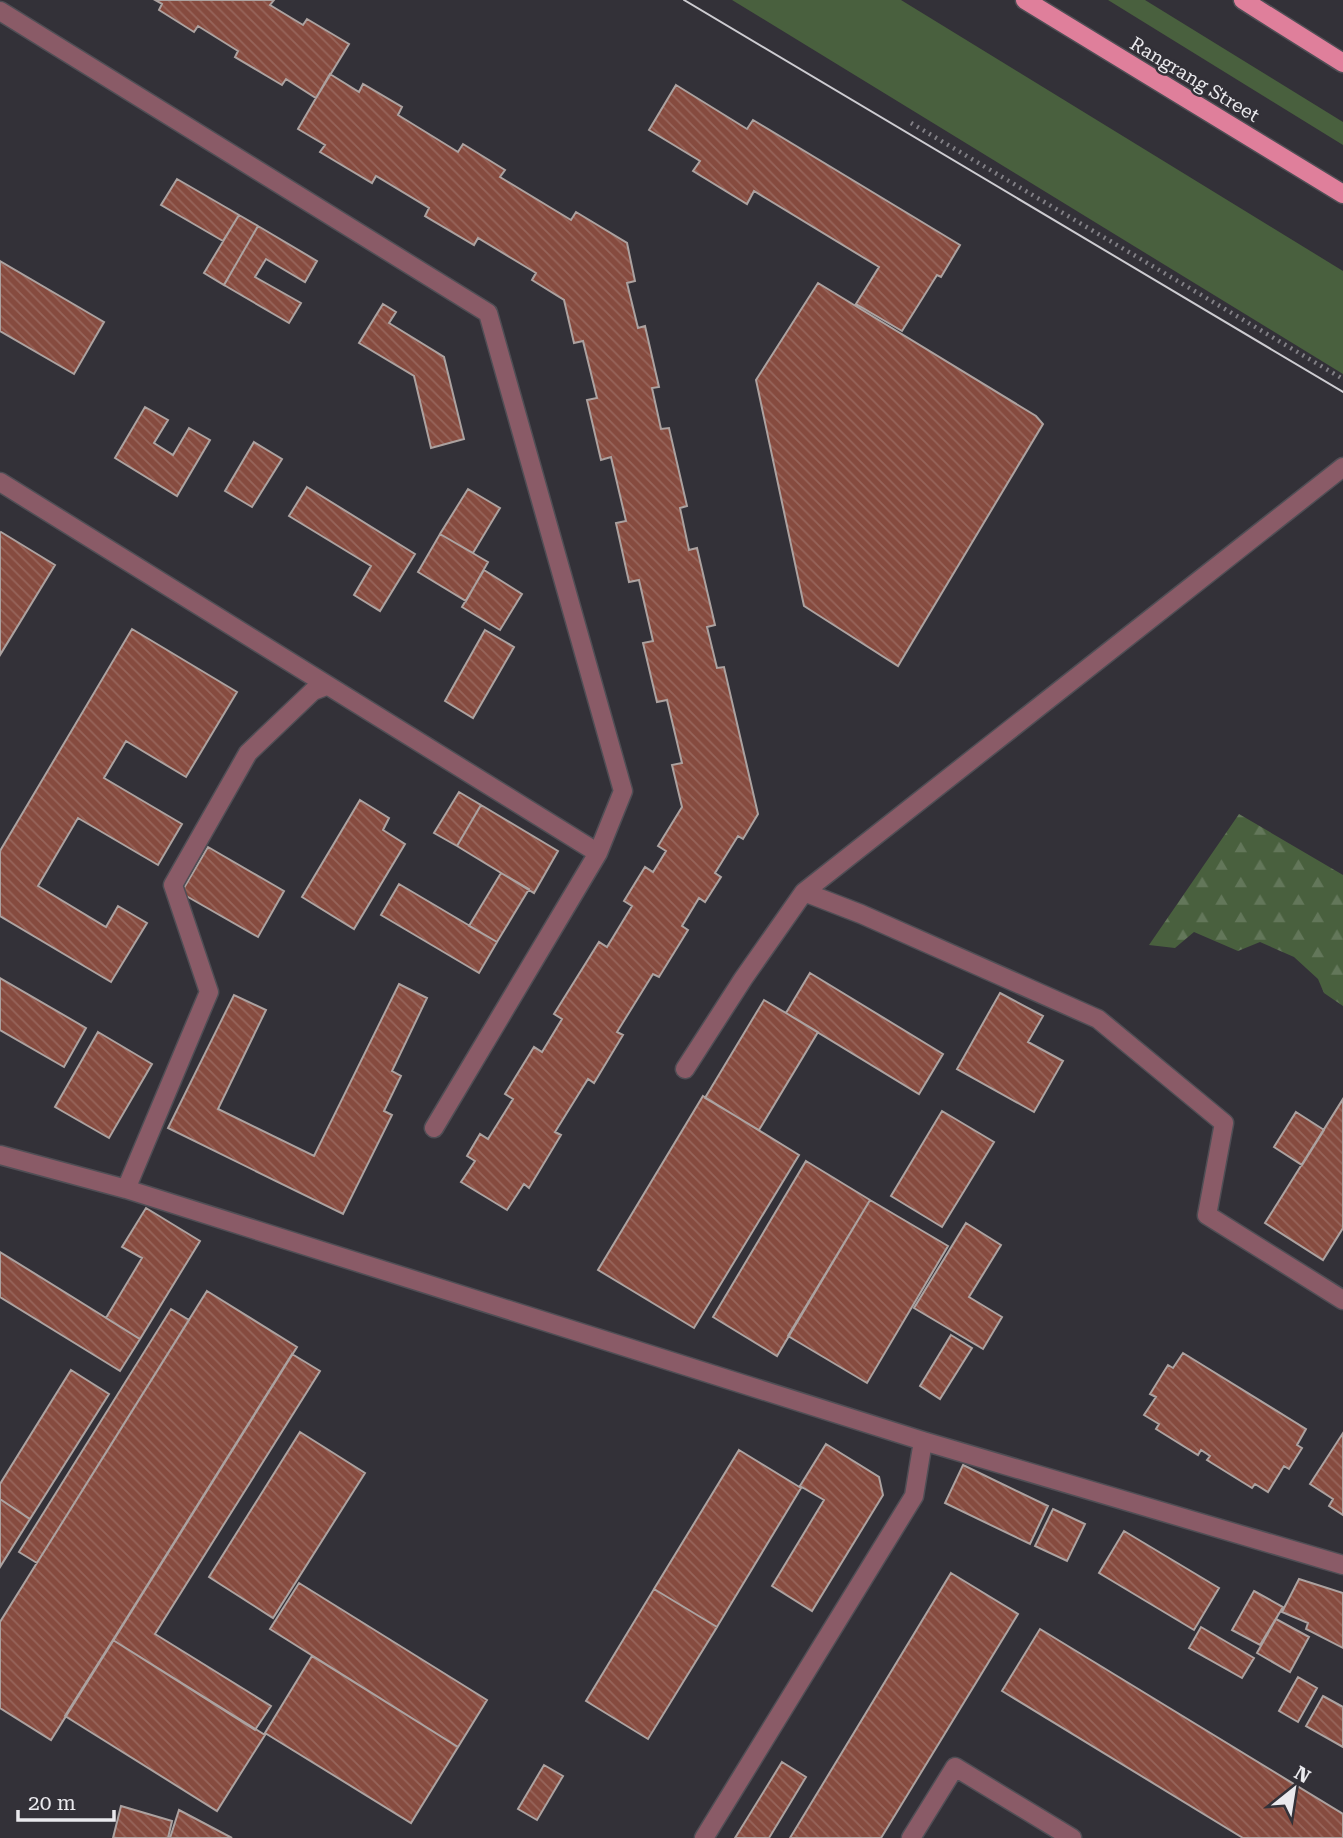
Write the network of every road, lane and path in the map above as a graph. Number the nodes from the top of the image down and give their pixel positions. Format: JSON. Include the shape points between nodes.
{"nodes":[{"id":1,"x":1025,"y":0,"type":"edge"},
{"id":2,"x":1243,"y":0,"type":"edge"},
{"id":3,"x":0,"y":11,"type":"edge"},
{"id":4,"x":1343,"y":63,"type":"edge"},
{"id":5,"x":911,"y":123,"type":"dead end"},
{"id":6,"x":1343,"y":194,"type":"edge"},
{"id":7,"x":1343,"y":379,"type":"edge"},
{"id":8,"x":1343,"y":467,"type":"edge"},
{"id":9,"x":0,"y":482,"type":"edge"},
{"id":10,"x":326,"y":686,"type":"junction"},
{"id":11,"x":598,"y":853,"type":"junction"},
{"id":12,"x":804,"y":892,"type":"junction"},
{"id":13,"x":685,"y":1069,"type":"dead end"},
{"id":14,"x":434,"y":1128,"type":"dead end"},
{"id":15,"x":0,"y":1155,"type":"edge"},
{"id":16,"x":126,"y":1189,"type":"junction"},
{"id":17,"x":1343,"y":1300,"type":"edge"},
{"id":18,"x":923,"y":1441,"type":"junction"},
{"id":19,"x":1343,"y":1565,"type":"edge"},
{"id":20,"x":704,"y":1838,"type":"edge"},
{"id":21,"x":911,"y":1838,"type":"edge"},
{"id":22,"x":1072,"y":1838,"type":"edge"}],
"edges":[{"from":1,"to":6,"type":"main road","name":"Rangrang Street"},
{"from":2,"to":4,"type":"main road"},
{"from":3,"to":11,"type":"street","via":[[488,313],[623,791]]},
{"from":5,"to":7,"type":"path"},
{"from":8,"to":12,"type":"street"},
{"from":9,"to":10,"type":"street"},
{"from":10,"to":11,"type":"street"},
{"from":10,"to":16,"type":"street","via":[[313,691],[248,753],[173,886],[209,992]]},
{"from":11,"to":14,"type":"street"},
{"from":12,"to":13,"type":"street"},
{"from":12,"to":17,"type":"street","via":[[1098,1019],[1224,1123],[1207,1214]]},
{"from":15,"to":16,"type":"street"},
{"from":16,"to":18,"type":"street"},
{"from":18,"to":19,"type":"street"},
{"from":18,"to":20,"type":"street","via":[[914,1496]]},
{"from":21,"to":22,"type":"street","via":[[955,1767]]}]}
